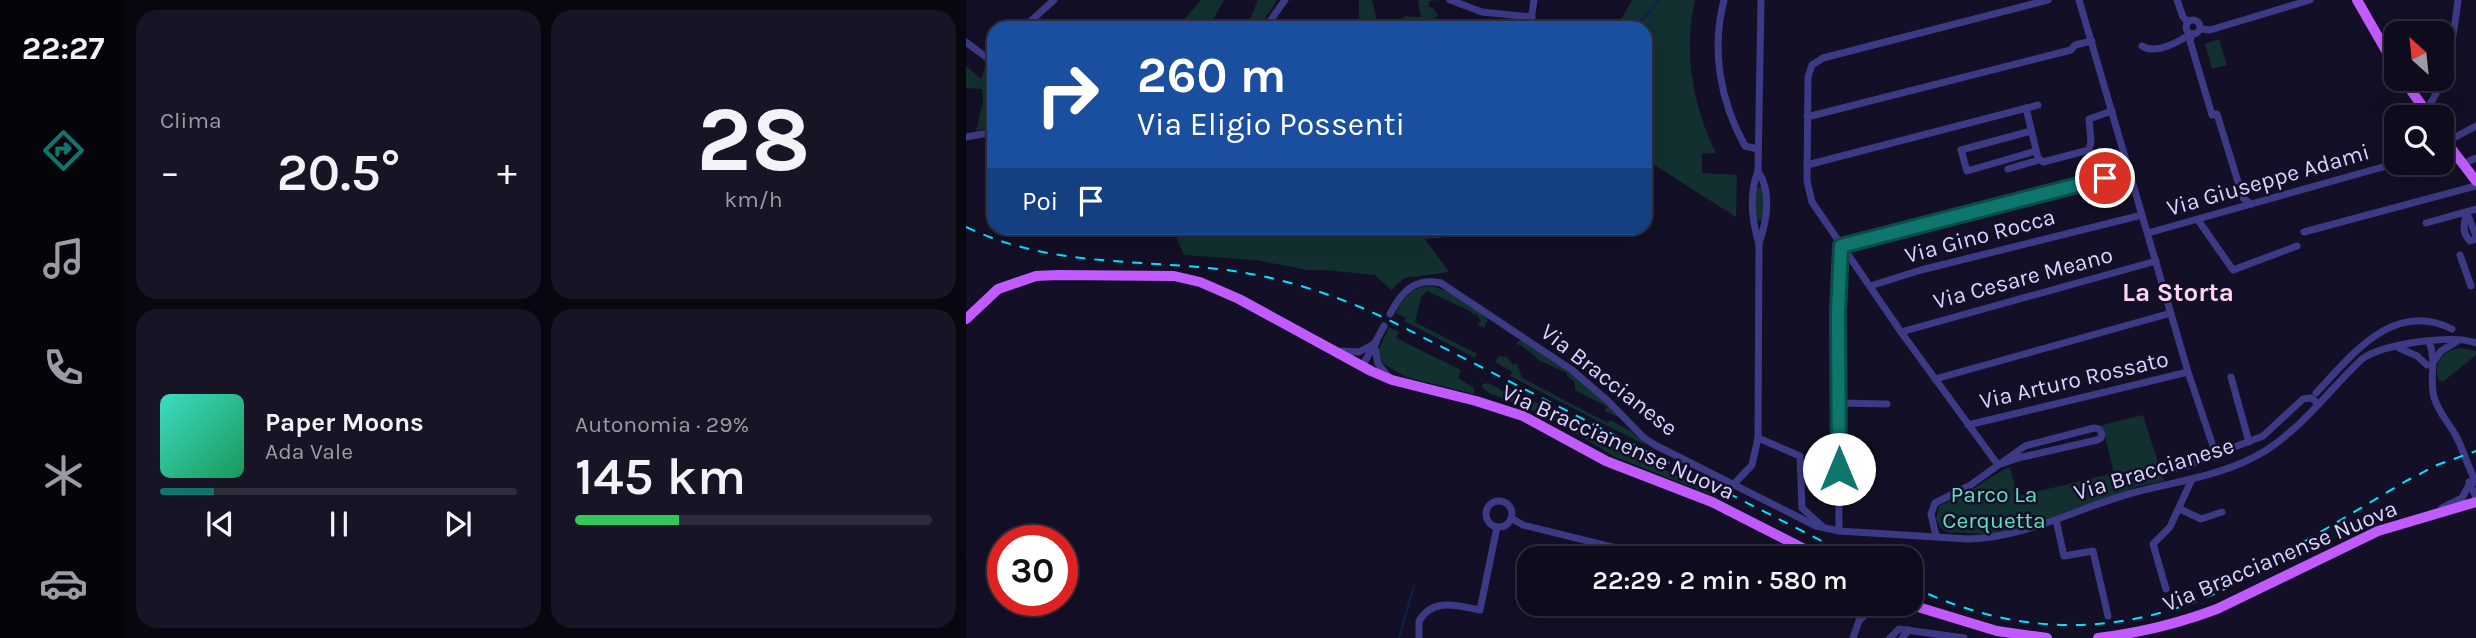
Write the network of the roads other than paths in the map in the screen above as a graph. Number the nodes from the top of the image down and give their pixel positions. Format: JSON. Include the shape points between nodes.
{"nodes":[{"id":1,"x":1054,"y":0,"type":"edge"},
{"id":2,"x":1285,"y":0,"type":"edge"},
{"id":3,"x":1450,"y":0,"type":"edge"},
{"id":4,"x":1534,"y":0,"type":"edge"},
{"id":5,"x":1724,"y":0,"type":"edge"},
{"id":6,"x":1760,"y":0,"type":"edge"},
{"id":7,"x":2048,"y":0,"type":"edge"},
{"id":8,"x":2079,"y":0,"type":"edge"},
{"id":9,"x":2177,"y":0,"type":"edge"},
{"id":10,"x":2311,"y":0,"type":"edge"},
{"id":11,"x":2357,"y":0,"type":"edge"},
{"id":12,"x":2458,"y":0,"type":"edge"},
{"id":13,"x":1532,"y":17,"type":"junction"},
{"id":14,"x":1031,"y":21,"type":"edge"},
{"id":15,"x":1270,"y":21,"type":"edge"},
{"id":16,"x":1531,"y":21,"type":"edge"},
{"id":17,"x":2188,"y":22,"type":"junction"},
{"id":18,"x":2201,"y":29,"type":"junction"},
{"id":19,"x":2191,"y":34,"type":"junction"},
{"id":20,"x":2092,"y":41,"type":"junction"},
{"id":21,"x":966,"y":42,"type":"edge"},
{"id":22,"x":2142,"y":46,"type":"dead end"},
{"id":23,"x":2384,"y":47,"type":"edge"},
{"id":24,"x":987,"y":58,"type":"edge"},
{"id":25,"x":2038,"y":105,"type":"dead end"},
{"id":26,"x":2431,"y":105,"type":"edge"},
{"id":27,"x":2026,"y":108,"type":"junction"},
{"id":28,"x":2112,"y":111,"type":"junction"},
{"id":29,"x":1807,"y":117,"type":"junction"},
{"id":30,"x":2476,"y":127,"type":"edge"},
{"id":31,"x":2032,"y":131,"type":"junction"},
{"id":32,"x":987,"y":132,"type":"edge"},
{"id":33,"x":2454,"y":134,"type":"edge"},
{"id":34,"x":966,"y":137,"type":"edge"},
{"id":35,"x":1758,"y":149,"type":"junction"},
{"id":36,"x":2036,"y":151,"type":"junction"},
{"id":37,"x":2454,"y":152,"type":"edge"},
{"id":38,"x":2476,"y":158,"type":"edge"},
{"id":39,"x":2039,"y":160,"type":"junction"},
{"id":40,"x":1807,"y":164,"type":"junction"},
{"id":41,"x":2463,"y":164,"type":"junction"},
{"id":42,"x":2384,"y":167,"type":"edge"},
{"id":43,"x":2008,"y":169,"type":"dead end"},
{"id":44,"x":1758,"y":171,"type":"junction"},
{"id":45,"x":2130,"y":172,"type":"junction"},
{"id":46,"x":2476,"y":183,"type":"edge"},
{"id":47,"x":1753,"y":186,"type":"junction"},
{"id":48,"x":1766,"y":188,"type":"junction"},
{"id":49,"x":2251,"y":204,"type":"junction"},
{"id":50,"x":2476,"y":209,"type":"edge"},
{"id":51,"x":2467,"y":212,"type":"junction"},
{"id":52,"x":2142,"y":215,"type":"junction"},
{"id":53,"x":2198,"y":220,"type":"junction"},
{"id":54,"x":1754,"y":221,"type":"junction"},
{"id":55,"x":1766,"y":223,"type":"junction"},
{"id":56,"x":2426,"y":223,"type":"dead end"},
{"id":57,"x":2304,"y":232,"type":"dead end"},
{"id":58,"x":2148,"y":233,"type":"junction"},
{"id":59,"x":2476,"y":237,"type":"edge"},
{"id":60,"x":1759,"y":244,"type":"junction"},
{"id":61,"x":1841,"y":246,"type":"junction"},
{"id":62,"x":2297,"y":246,"type":"dead end"},
{"id":63,"x":2460,"y":255,"type":"dead end"},
{"id":64,"x":2156,"y":261,"type":"junction"},
{"id":65,"x":1870,"y":286,"type":"junction"},
{"id":66,"x":2471,"y":286,"type":"dead end"},
{"id":67,"x":2171,"y":313,"type":"junction"},
{"id":68,"x":1390,"y":314,"type":"dead end"},
{"id":69,"x":966,"y":319,"type":"edge"},
{"id":70,"x":1384,"y":326,"type":"dead end"},
{"id":71,"x":2452,"y":329,"type":"dead end"},
{"id":72,"x":1901,"y":332,"type":"junction"},
{"id":73,"x":2462,"y":340,"type":"junction"},
{"id":74,"x":2428,"y":342,"type":"junction"},
{"id":75,"x":1376,"y":343,"type":"junction"},
{"id":76,"x":2476,"y":343,"type":"edge"},
{"id":77,"x":2388,"y":347,"type":"junction"},
{"id":78,"x":1331,"y":349,"type":"junction"},
{"id":79,"x":2431,"y":366,"type":"junction"},
{"id":80,"x":1362,"y":367,"type":"junction"},
{"id":81,"x":2188,"y":372,"type":"junction"},
{"id":82,"x":2231,"y":377,"type":"dead end"},
{"id":83,"x":1935,"y":379,"type":"junction"},
{"id":84,"x":1392,"y":380,"type":"junction"},
{"id":85,"x":2313,"y":396,"type":"junction"},
{"id":86,"x":2321,"y":401,"type":"junction"},
{"id":87,"x":1839,"y":403,"type":"junction"},
{"id":88,"x":1887,"y":404,"type":"dead end"},
{"id":89,"x":1968,"y":425,"type":"junction"},
{"id":90,"x":1758,"y":438,"type":"junction"},
{"id":91,"x":2249,"y":442,"type":"junction"},
{"id":92,"x":2219,"y":453,"type":"junction"},
{"id":93,"x":1998,"y":466,"type":"junction"},
{"id":94,"x":2165,"y":470,"type":"dead end"},
{"id":95,"x":2192,"y":479,"type":"junction"},
{"id":96,"x":2474,"y":483,"type":"edge"},
{"id":97,"x":1733,"y":485,"type":"junction"},
{"id":98,"x":2476,"y":500,"type":"edge"},
{"id":99,"x":2179,"y":509,"type":"junction"},
{"id":100,"x":2222,"y":512,"type":"dead end"},
{"id":101,"x":1511,"y":518,"type":"junction"},
{"id":102,"x":2420,"y":518,"type":"junction"},
{"id":103,"x":2056,"y":520,"type":"junction"},
{"id":104,"x":1497,"y":527,"type":"junction"},
{"id":105,"x":1828,"y":529,"type":"junction"},
{"id":106,"x":1839,"y":531,"type":"junction"},
{"id":107,"x":1936,"y":536,"type":"junction"},
{"id":108,"x":1608,"y":546,"type":"edge"},
{"id":109,"x":1798,"y":546,"type":"edge"},
{"id":110,"x":2166,"y":589,"type":"dead end"},
{"id":111,"x":1923,"y":607,"type":"edge"},
{"id":112,"x":1850,"y":616,"type":"edge"},
{"id":113,"x":1866,"y":616,"type":"edge"},
{"id":114,"x":2108,"y":616,"type":"dead end"},
{"id":115,"x":1855,"y":628,"type":"junction"},
{"id":116,"x":1914,"y":634,"type":"edge"},
{"id":117,"x":1893,"y":637,"type":"edge"},
{"id":118,"x":1419,"y":638,"type":"edge"},
{"id":119,"x":1853,"y":638,"type":"edge"},
{"id":120,"x":1902,"y":638,"type":"edge"},
{"id":121,"x":1964,"y":638,"type":"edge"},
{"id":122,"x":2047,"y":638,"type":"edge"},
{"id":123,"x":2098,"y":638,"type":"edge"}],
"edges":[{"from":1,"to":14,"type":"street"},
{"from":2,"to":15,"type":"street"},
{"from":3,"to":13,"type":"street","via":[[1482,12]]},
{"from":4,"to":13,"type":"street"},
{"from":5,"to":35,"type":"street","via":[[1718,58],[1724,96],[1745,147]]},
{"from":6,"to":35,"type":"street"},
{"from":7,"to":29,"type":"street","via":[[1815,62],[1808,77]]},
{"from":8,"to":20,"type":"street"},
{"from":9,"to":17,"type":"street"},
{"from":10,"to":18,"type":"street"},
{"from":11,"to":23,"type":"main road"},
{"from":12,"to":26,"type":"street","via":[[2444,72]]},
{"from":13,"to":16,"type":"street"},
{"from":17,"to":18,"type":"street","via":[[2197,21]]},
{"from":17,"to":19,"type":"street","via":[[2186,29]]},
{"from":18,"to":19,"type":"street"},
{"from":19,"to":22,"type":"street","via":[[2152,50]]},
{"from":19,"to":49,"type":"street","via":[[2212,115],[2217,114],[2243,198]]},
{"from":20,"to":28,"type":"street"},
{"from":20,"to":29,"type":"street"},
{"from":21,"to":24,"type":"street"},
{"from":25,"to":27,"type":"street"},
{"from":27,"to":31,"type":"street"},
{"from":27,"to":40,"type":"street"},
{"from":28,"to":39,"type":"street","via":[[2089,119],[2091,145],[2087,152]]},
{"from":28,"to":45,"type":"street"},
{"from":29,"to":40,"type":"street"},
{"from":30,"to":33,"type":"street"},
{"from":31,"to":36,"type":"street"},
{"from":31,"to":36,"type":"street","via":[[1961,150],[1967,171]]},
{"from":32,"to":34,"type":"street"},
{"from":35,"to":44,"type":"street"},
{"from":36,"to":39,"type":"street"},
{"from":37,"to":41,"type":"main road"},
{"from":38,"to":41,"type":"street"},
{"from":39,"to":43,"type":"street"},
{"from":40,"to":61,"type":"street","via":[[1811,198]]},
{"from":41,"to":46,"type":"main road"},
{"from":42,"to":49,"type":"street","name":"Via Giuseppe Adami"},
{"from":44,"to":47,"type":"street"},
{"from":44,"to":48,"type":"street"},
{"from":45,"to":52,"type":"street"},
{"from":45,"to":61,"type":"street"},
{"from":46,"to":57,"type":"street"},
{"from":47,"to":48,"type":"street"},
{"from":47,"to":54,"type":"street"},
{"from":48,"to":55,"type":"street"},
{"from":49,"to":53,"type":"street","name":"Via Giuseppe Adami"},
{"from":50,"to":51,"type":"street"},
{"from":51,"to":56,"type":"street"},
{"from":51,"to":59,"type":"street"},
{"from":52,"to":58,"type":"street"},
{"from":52,"to":65,"type":"street","name":"Via Gino Rocca"},
{"from":53,"to":58,"type":"street","name":"Via Giuseppe Adami"},
{"from":53,"to":62,"type":"street","via":[[2233,270]]},
{"from":54,"to":55,"type":"street"},
{"from":54,"to":60,"type":"street"},
{"from":55,"to":60,"type":"street"},
{"from":58,"to":64,"type":"street"},
{"from":60,"to":90,"type":"street"},
{"from":61,"to":65,"type":"street"},
{"from":61,"to":87,"type":"street"},
{"from":63,"to":66,"type":"street"},
{"from":64,"to":67,"type":"street"},
{"from":64,"to":72,"type":"street","name":"Via Cesare Meano"},
{"from":65,"to":72,"type":"street"},
{"from":67,"to":81,"type":"street"},
{"from":67,"to":83,"type":"street"},
{"from":68,"to":97,"type":"street","name":"Via Braccianese","via":[[1412,286],[1426,281],[1445,285],[1572,370],[1644,438]]},
{"from":69,"to":78,"type":"main road","via":[[998,289],[1036,276],[1174,276],[1217,289]]},
{"from":70,"to":75,"type":"street"},
{"from":71,"to":85,"type":"street","via":[[2415,322],[2383,330],[2364,343]]},
{"from":72,"to":83,"type":"street"},
{"from":73,"to":74,"type":"street","name":"Via Braccianese"},
{"from":73,"to":76,"type":"street","name":"Via Braccianese"},
{"from":73,"to":79,"type":"street","via":[[2441,351]]},
{"from":74,"to":77,"type":"street","name":"Via Braccianese"},
{"from":74,"to":79,"type":"street"},
{"from":75,"to":78,"type":"street","via":[[1359,352]]},
{"from":75,"to":80,"type":"street"},
{"from":75,"to":84,"type":"street","via":[[1378,364]]},
{"from":77,"to":79,"type":"street","via":[[2410,352]]},
{"from":77,"to":86,"type":"street","name":"Via Braccianese","via":[[2362,359]]},
{"from":78,"to":80,"type":"main road"},
{"from":79,"to":96,"type":"street","via":[[2436,403],[2460,443]]},
{"from":80,"to":84,"type":"main road"},
{"from":81,"to":89,"type":"street","name":"Via Arturo Rossato"},
{"from":81,"to":92,"type":"street","via":[[2212,446]]},
{"from":82,"to":91,"type":"street"},
{"from":83,"to":89,"type":"street"},
{"from":84,"to":109,"type":"main road","name":"Via Braccianense Nuova","via":[[1523,416],[1606,461],[1712,502]]},
{"from":85,"to":86,"type":"street"},
{"from":85,"to":91,"type":"street","via":[[2300,400],[2274,427]]},
{"from":86,"to":95,"type":"street","name":"Via Braccianese","via":[[2264,451],[2241,464]]},
{"from":87,"to":88,"type":"street"},
{"from":87,"to":106,"type":"street"},
{"from":89,"to":93,"type":"street"},
{"from":90,"to":97,"type":"street","via":[[1752,465]]},
{"from":90,"to":105,"type":"street","via":[[1800,456],[1802,508]]},
{"from":91,"to":92,"type":"street"},
{"from":92,"to":94,"type":"street"},
{"from":93,"to":93,"type":"street","via":[[2097,440],[2101,432],[2094,428],[2031,443]]},
{"from":93,"to":107,"type":"street","via":[[1934,505],[1931,514]]},
{"from":95,"to":99,"type":"street"},
{"from":95,"to":103,"type":"street","name":"Via Braccianese","via":[[2132,493]]},
{"from":96,"to":98,"type":"street"},
{"from":96,"to":102,"type":"street","via":[[2462,498]]},
{"from":97,"to":105,"type":"street","name":"Via Braccianese"},
{"from":98,"to":102,"type":"main road","name":"Via Braccianense Nuova"},
{"from":99,"to":100,"type":"street","via":[[2201,519]]},
{"from":99,"to":110,"type":"street","via":[[2171,527],[2153,544]]},
{"from":101,"to":104,"type":"street"},
{"from":101,"to":104,"type":"street","via":[[1505,503],[1492,504],[1488,519]]},
{"from":101,"to":108,"type":"street"},
{"from":102,"to":123,"type":"main road","name":"Via Braccianense Nuova","via":[[2378,531],[2217,610],[2151,631]]},
{"from":103,"to":107,"type":"street","name":"Via Braccianese","via":[[2004,536]]},
{"from":103,"to":114,"type":"street","via":[[2064,556],[2093,551]]},
{"from":104,"to":118,"type":"street","via":[[1480,610],[1435,606],[1420,618]]},
{"from":105,"to":106,"type":"street","name":"Via Braccianese"},
{"from":106,"to":107,"type":"street","name":"Via Braccianese"},
{"from":111,"to":122,"type":"main road","via":[[1997,631]]},
{"from":112,"to":115,"type":"street"},
{"from":113,"to":115,"type":"street"},
{"from":115,"to":119,"type":"street"},
{"from":116,"to":117,"type":"street","via":[[1899,629]]},
{"from":116,"to":120,"type":"street"},
{"from":116,"to":121,"type":"street"}]}
